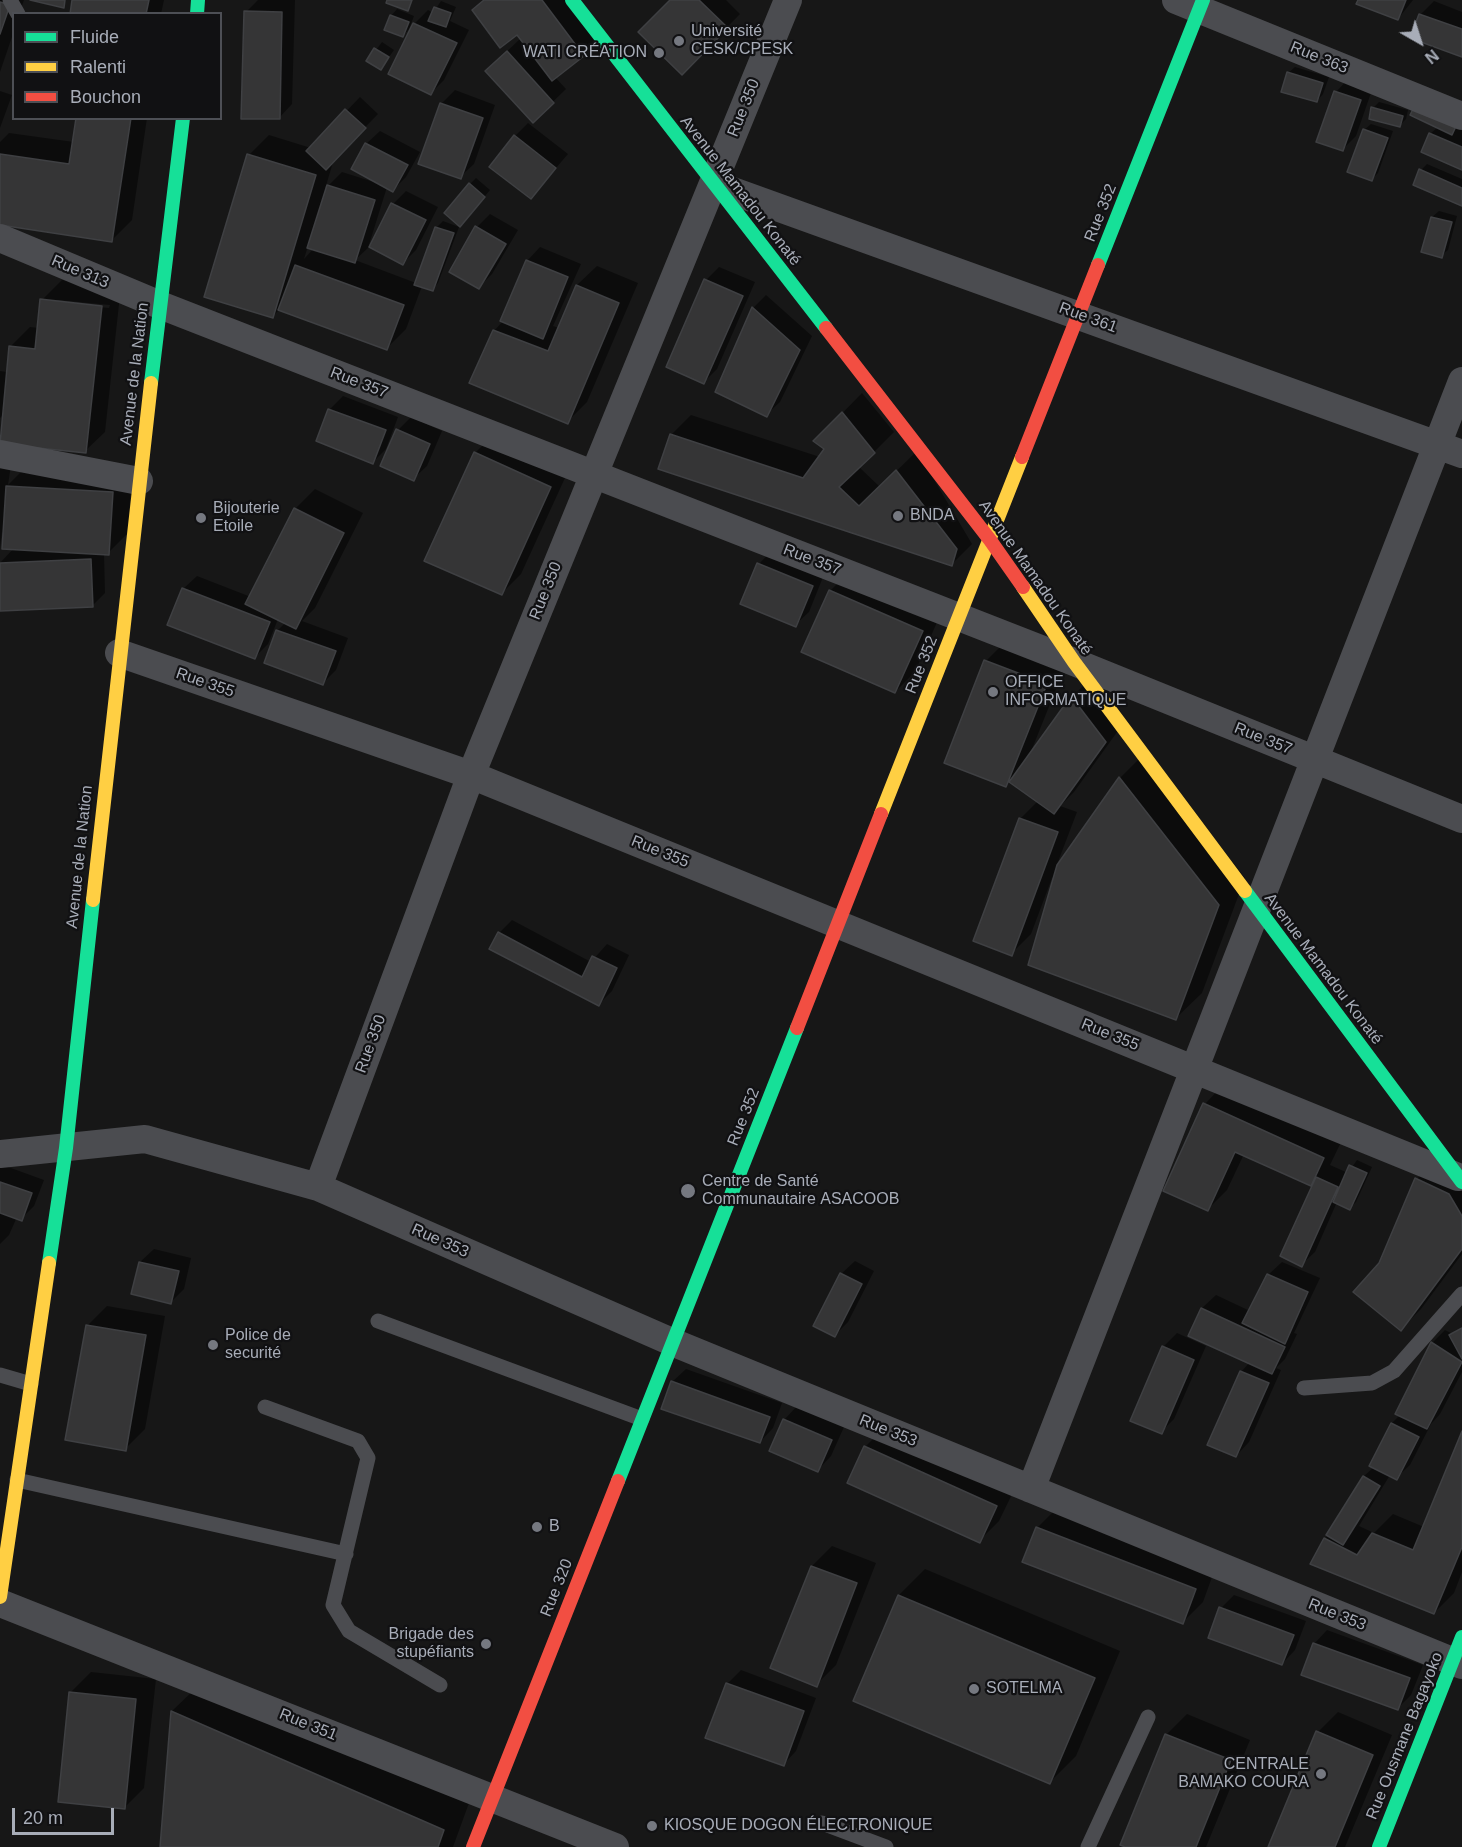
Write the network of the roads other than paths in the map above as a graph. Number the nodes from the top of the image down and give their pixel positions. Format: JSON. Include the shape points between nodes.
{"nodes":[{"id":1,"x":572,"y":0,"type":"edge"},
{"id":2,"x":788,"y":0,"type":"edge"},
{"id":3,"x":1193,"y":3,"type":"edge"},
{"id":4,"x":1462,"y":116,"type":"edge"},
{"id":5,"x":183,"y":120,"type":"edge"},
{"id":6,"x":713,"y":184,"type":"junction"},
{"id":7,"x":0,"y":238,"type":"edge"},
{"id":8,"x":159,"y":305,"type":"junction"},
{"id":9,"x":1079,"y":315,"type":"junction"},
{"id":10,"x":1462,"y":381,"type":"edge"},
{"id":11,"x":1450,"y":449,"type":"edge"},
{"id":12,"x":0,"y":454,"type":"edge"},
{"id":13,"x":594,"y":475,"type":"junction"},
{"id":14,"x":139,"y":481,"type":"junction"},
{"id":15,"x":990,"y":540,"type":"junction"},
{"id":16,"x":959,"y":617,"type":"junction"},
{"id":17,"x":119,"y":653,"type":"junction"},
{"id":18,"x":1074,"y":662,"type":"junction"},
{"id":19,"x":1315,"y":760,"type":"junction"},
{"id":20,"x":471,"y":775,"type":"junction"},
{"id":21,"x":1462,"y":819,"type":"edge"},
{"id":22,"x":1257,"y":908,"type":"junction"},
{"id":23,"x":838,"y":924,"type":"junction"},
{"id":24,"x":1195,"y":1069,"type":"junction"},
{"id":25,"x":66,"y":1148,"type":"junction"},
{"id":26,"x":0,"y":1154,"type":"edge"},
{"id":27,"x":1460,"y":1180,"type":"edge"},
{"id":28,"x":318,"y":1188,"type":"junction"},
{"id":29,"x":1462,"y":1294,"type":"edge"},
{"id":30,"x":378,"y":1321,"type":"dead end"},
{"id":31,"x":672,"y":1342,"type":"junction"},
{"id":32,"x":0,"y":1375,"type":"edge"},
{"id":33,"x":31,"y":1384,"type":"junction"},
{"id":34,"x":1305,"y":1388,"type":"dead end"},
{"id":35,"x":265,"y":1407,"type":"dead end"},
{"id":36,"x":642,"y":1419,"type":"junction"},
{"id":37,"x":17,"y":1480,"type":"junction"},
{"id":38,"x":1031,"y":1490,"type":"junction"},
{"id":39,"x":346,"y":1554,"type":"junction"},
{"id":40,"x":0,"y":1597,"type":"edge"},
{"id":41,"x":0,"y":1603,"type":"edge"},
{"id":42,"x":1459,"y":1655,"type":"edge"},
{"id":43,"x":440,"y":1685,"type":"dead end"},
{"id":44,"x":1148,"y":1717,"type":"dead end"},
{"id":45,"x":492,"y":1798,"type":"junction"},
{"id":46,"x":822,"y":1823,"type":"dead end"},
{"id":47,"x":473,"y":1847,"type":"edge"},
{"id":48,"x":615,"y":1847,"type":"edge"},
{"id":49,"x":886,"y":1847,"type":"edge"},
{"id":50,"x":1088,"y":1847,"type":"edge"},
{"id":51,"x":1378,"y":1847,"type":"edge"}],
"edges":[{"from":1,"to":6,"type":"street","name":"Avenue Mamadou Konaté"},
{"from":2,"to":6,"type":"street","name":"Rue 350"},
{"from":3,"to":4,"type":"street","name":"Rue 363"},
{"from":3,"to":9,"type":"street","name":"Rue 352"},
{"from":5,"to":8,"type":"street","name":"Avenue de la Nation"},
{"from":6,"to":9,"type":"street","name":"Rue 361"},
{"from":6,"to":13,"type":"street","name":"Rue 350"},
{"from":6,"to":15,"type":"street","name":"Avenue Mamadou Konaté"},
{"from":7,"to":8,"type":"street","name":"Rue 313"},
{"from":8,"to":13,"type":"street","name":"Rue 357"},
{"from":8,"to":14,"type":"street","name":"Avenue de la Nation"},
{"from":9,"to":11,"type":"street","name":"Rue 361"},
{"from":9,"to":15,"type":"street","name":"Rue 352"},
{"from":10,"to":11,"type":"street"},
{"from":11,"to":19,"type":"street"},
{"from":12,"to":14,"type":"street"},
{"from":13,"to":16,"type":"street","name":"Rue 357"},
{"from":13,"to":20,"type":"street","name":"Rue 350"},
{"from":14,"to":17,"type":"street","name":"Avenue de la Nation"},
{"from":15,"to":16,"type":"street","name":"Rue 352"},
{"from":15,"to":18,"type":"street","name":"Avenue Mamadou Konaté"},
{"from":16,"to":18,"type":"street","name":"Rue 357"},
{"from":16,"to":23,"type":"street","name":"Rue 352"},
{"from":17,"to":20,"type":"street","name":"Rue 355"},
{"from":17,"to":25,"type":"street","name":"Avenue de la Nation"},
{"from":18,"to":19,"type":"street","name":"Rue 357"},
{"from":18,"to":22,"type":"street","name":"Avenue Mamadou Konaté"},
{"from":19,"to":21,"type":"street","name":"Rue 357"},
{"from":19,"to":22,"type":"street"},
{"from":20,"to":23,"type":"street","name":"Rue 355"},
{"from":20,"to":28,"type":"street","name":"Rue 350"},
{"from":22,"to":24,"type":"street"},
{"from":22,"to":27,"type":"street","name":"Avenue Mamadou Konaté"},
{"from":23,"to":24,"type":"street","name":"Rue 355"},
{"from":23,"to":31,"type":"street","name":"Rue 352"},
{"from":24,"to":27,"type":"street","name":"Rue 355"},
{"from":24,"to":38,"type":"street"},
{"from":25,"to":26,"type":"street","name":"Rue 353"},
{"from":25,"to":28,"type":"street","name":"Rue 353","via":[[145,1139]]},
{"from":25,"to":33,"type":"street","name":"Avenue de la Nation"},
{"from":28,"to":31,"type":"street","name":"Rue 353"},
{"from":29,"to":34,"type":"lane","via":[[1394,1371],[1372,1383]]},
{"from":30,"to":36,"type":"lane"},
{"from":31,"to":36,"type":"street","name":"Rue 320"},
{"from":31,"to":38,"type":"street","name":"Rue 353"},
{"from":32,"to":33,"type":"lane"},
{"from":33,"to":37,"type":"street","name":"Avenue de la Nation"},
{"from":35,"to":39,"type":"lane","via":[[358,1441],[368,1458]]},
{"from":36,"to":45,"type":"street","name":"Rue 320"},
{"from":37,"to":39,"type":"lane"},
{"from":37,"to":40,"type":"street","name":"Avenue de la Nation"},
{"from":38,"to":42,"type":"street","name":"Rue 353"},
{"from":39,"to":43,"type":"lane","via":[[333,1605],[349,1632]]},
{"from":41,"to":45,"type":"street","name":"Rue 351"},
{"from":42,"to":51,"type":"street","name":"Rue Ousmane Bagayoko"},
{"from":44,"to":50,"type":"lane"},
{"from":45,"to":47,"type":"street","name":"Rue 320"},
{"from":45,"to":48,"type":"street","name":"Rue 351"},
{"from":46,"to":49,"type":"lane"}]}
